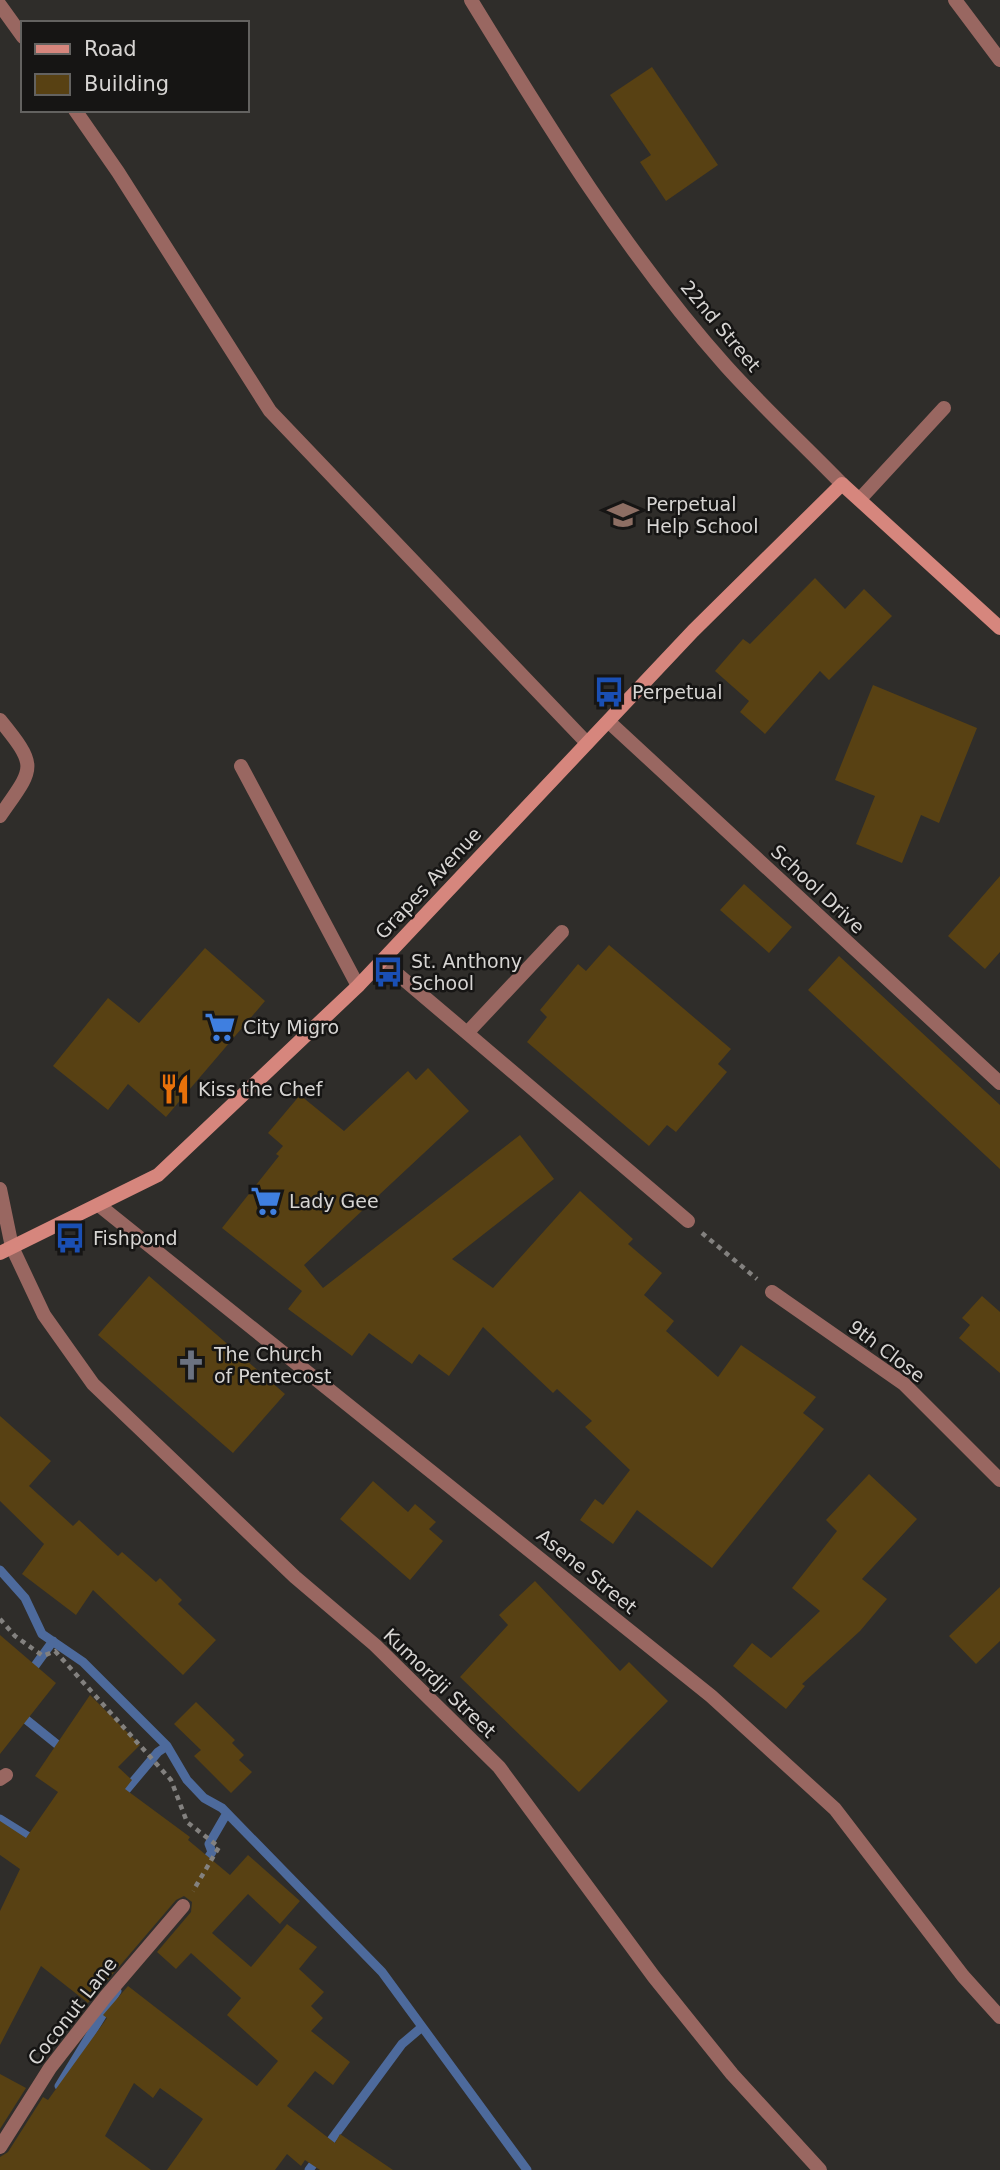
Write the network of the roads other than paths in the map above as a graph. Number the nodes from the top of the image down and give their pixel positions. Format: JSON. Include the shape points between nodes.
{"nodes":[{"id":1,"x":471,"y":0,"type":"edge"},
{"id":2,"x":955,"y":0,"type":"edge"},
{"id":3,"x":0,"y":5,"type":"edge"},
{"id":4,"x":21,"y":34,"type":"edge"},
{"id":5,"x":1000,"y":60,"type":"edge"},
{"id":6,"x":76,"y":112,"type":"edge"},
{"id":7,"x":944,"y":408,"type":"dead end"},
{"id":8,"x":842,"y":484,"type":"junction"},
{"id":9,"x":859,"y":499,"type":"junction"},
{"id":10,"x":1000,"y":628,"type":"edge"},
{"id":11,"x":0,"y":720,"type":"edge"},
{"id":12,"x":609,"y":722,"type":"junction"},
{"id":13,"x":587,"y":743,"type":"junction"},
{"id":14,"x":241,"y":766,"type":"dead end"},
{"id":15,"x":0,"y":816,"type":"edge"},
{"id":16,"x":562,"y":932,"type":"dead end"},
{"id":17,"x":382,"y":961,"type":"junction"},
{"id":18,"x":358,"y":986,"type":"junction"},
{"id":19,"x":467,"y":1033,"type":"junction"},
{"id":20,"x":1000,"y":1083,"type":"edge"},
{"id":21,"x":0,"y":1189,"type":"edge"},
{"id":22,"x":100,"y":1206,"type":"junction"},
{"id":23,"x":688,"y":1222,"type":"road end"},
{"id":24,"x":6,"y":1250,"type":"edge"},
{"id":25,"x":772,"y":1292,"type":"road end"},
{"id":26,"x":1000,"y":1480,"type":"edge"},
{"id":27,"x":183,"y":1906,"type":"road end"},
{"id":28,"x":1000,"y":2017,"type":"edge"},
{"id":29,"x":0,"y":2147,"type":"edge"},
{"id":30,"x":820,"y":2170,"type":"edge"}],
"edges":[{"from":1,"to":8,"type":"street","name":"22nd Street","via":[[561,145],[660,284],[726,366]]},
{"from":2,"to":5,"type":"street"},
{"from":3,"to":4,"type":"street"},
{"from":6,"to":13,"type":"street","via":[[270,411]]},
{"from":7,"to":9,"type":"street"},
{"from":8,"to":9,"type":"street","name":"22nd Street"},
{"from":8,"to":12,"type":"street","name":"Grapes Avenue","via":[[693,631]]},
{"from":9,"to":10,"type":"street","name":"22nd Street"},
{"from":11,"to":15,"type":"street","via":[[30,764],[26,779]]},
{"from":12,"to":13,"type":"street","name":"Grapes Avenue"},
{"from":12,"to":20,"type":"street","name":"School Drive"},
{"from":13,"to":17,"type":"street","name":"Grapes Avenue"},
{"from":14,"to":18,"type":"street"},
{"from":16,"to":19,"type":"street"},
{"from":17,"to":18,"type":"street","name":"Grapes Avenue"},
{"from":17,"to":19,"type":"street"},
{"from":18,"to":22,"type":"street","name":"Grapes Avenue","via":[[158,1175]]},
{"from":19,"to":23,"type":"street"},
{"from":21,"to":24,"type":"street","name":"Kumordji Street"},
{"from":22,"to":24,"type":"street","name":"Grapes Avenue"},
{"from":22,"to":28,"type":"street","name":"Asene Street","via":[[711,1696],[835,1809],[963,1976]]},
{"from":24,"to":30,"type":"street","name":"Kumordji Street","via":[[44,1315],[93,1384],[499,1767],[654,1978],[732,2074]]},
{"from":25,"to":26,"type":"street","name":"9th Close","via":[[904,1384]]},
{"from":27,"to":29,"type":"street","name":"Coconut Lane","via":[[50,2068]]}]}
